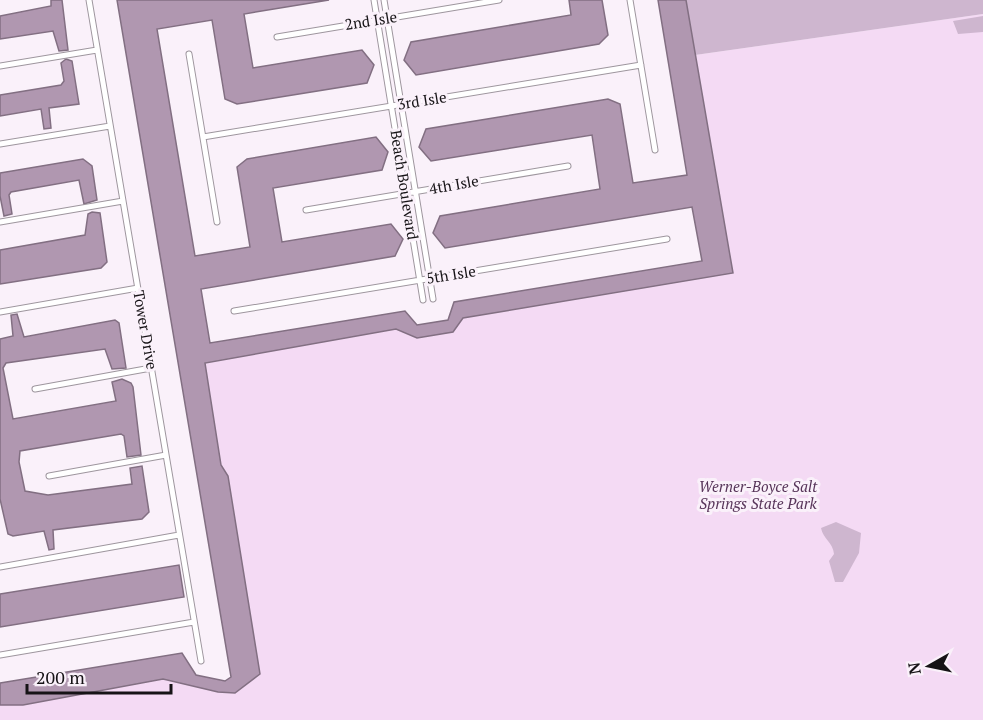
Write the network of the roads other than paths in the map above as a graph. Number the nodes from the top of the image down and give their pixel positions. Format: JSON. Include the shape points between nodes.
{"nodes":[{"id":1,"x":89,"y":0,"type":"edge"},
{"id":2,"x":374,"y":0,"type":"edge"},
{"id":3,"x":384,"y":0,"type":"edge"},
{"id":4,"x":499,"y":0,"type":"edge"},
{"id":5,"x":630,"y":0,"type":"edge"},
{"id":6,"x":387,"y":18,"type":"junction"},
{"id":7,"x":377,"y":20,"type":"junction"},
{"id":8,"x":278,"y":37,"type":"dead end"},
{"id":9,"x":97,"y":50,"type":"junction"},
{"id":10,"x":189,"y":54,"type":"dead end"},
{"id":11,"x":641,"y":65,"type":"junction"},
{"id":12,"x":0,"y":66,"type":"edge"},
{"id":13,"x":401,"y":104,"type":"junction"},
{"id":14,"x":391,"y":106,"type":"junction"},
{"id":15,"x":110,"y":126,"type":"junction"},
{"id":16,"x":203,"y":136,"type":"junction"},
{"id":17,"x":0,"y":144,"type":"edge"},
{"id":18,"x":655,"y":150,"type":"dead end"},
{"id":19,"x":567,"y":166,"type":"dead end"},
{"id":20,"x":415,"y":191,"type":"junction"},
{"id":21,"x":405,"y":193,"type":"junction"},
{"id":22,"x":123,"y":201,"type":"junction"},
{"id":23,"x":306,"y":210,"type":"dead end"},
{"id":24,"x":0,"y":222,"type":"edge"},
{"id":25,"x":217,"y":222,"type":"dead end"},
{"id":26,"x":668,"y":239,"type":"dead end"},
{"id":27,"x":430,"y":279,"type":"junction"},
{"id":28,"x":420,"y":280,"type":"junction"},
{"id":29,"x":138,"y":288,"type":"junction"},
{"id":30,"x":433,"y":299,"type":"dead end"},
{"id":31,"x":423,"y":300,"type":"dead end"},
{"id":32,"x":234,"y":311,"type":"dead end"},
{"id":33,"x":0,"y":312,"type":"edge"},
{"id":34,"x":151,"y":368,"type":"junction"},
{"id":35,"x":35,"y":388,"type":"dead end"},
{"id":36,"x":166,"y":455,"type":"junction"},
{"id":37,"x":49,"y":476,"type":"dead end"},
{"id":38,"x":179,"y":535,"type":"junction"},
{"id":39,"x":0,"y":567,"type":"edge"},
{"id":40,"x":194,"y":622,"type":"junction"},
{"id":41,"x":0,"y":655,"type":"edge"},
{"id":42,"x":201,"y":661,"type":"dead end"}],
"edges":[{"from":1,"to":9,"type":"street","name":"Tower Drive"},
{"from":2,"to":7,"type":"street","name":"Beach Boulevard"},
{"from":3,"to":6,"type":"street","name":"Beach Boulevard"},
{"from":4,"to":6,"type":"street","name":"2nd Isle"},
{"from":5,"to":11,"type":"street"},
{"from":6,"to":7,"type":"street","name":"2nd Isle"},
{"from":6,"to":13,"type":"street","name":"Beach Boulevard"},
{"from":7,"to":8,"type":"street","name":"2nd Isle"},
{"from":7,"to":14,"type":"street","name":"Beach Boulevard"},
{"from":9,"to":12,"type":"street"},
{"from":9,"to":15,"type":"street","name":"Tower Drive"},
{"from":10,"to":16,"type":"street"},
{"from":11,"to":13,"type":"street","name":"3rd Isle"},
{"from":11,"to":18,"type":"street"},
{"from":13,"to":14,"type":"street","name":"3rd Isle"},
{"from":13,"to":20,"type":"street","name":"Beach Boulevard"},
{"from":14,"to":16,"type":"street","name":"3rd Isle"},
{"from":14,"to":21,"type":"street","name":"Beach Boulevard"},
{"from":15,"to":17,"type":"street"},
{"from":15,"to":22,"type":"street","name":"Tower Drive"},
{"from":16,"to":25,"type":"street"},
{"from":19,"to":20,"type":"street","name":"4th Isle"},
{"from":20,"to":21,"type":"street","name":"4th Isle"},
{"from":20,"to":27,"type":"street","name":"Beach Boulevard"},
{"from":21,"to":23,"type":"street","name":"4th Isle"},
{"from":21,"to":28,"type":"street","name":"Beach Boulevard"},
{"from":22,"to":24,"type":"street"},
{"from":22,"to":29,"type":"street","name":"Tower Drive"},
{"from":26,"to":27,"type":"street","name":"5th Isle"},
{"from":27,"to":28,"type":"street","name":"5th Isle"},
{"from":27,"to":30,"type":"street","name":"Beach Boulevard"},
{"from":28,"to":31,"type":"street","name":"Beach Boulevard"},
{"from":28,"to":32,"type":"street","name":"5th Isle"},
{"from":29,"to":33,"type":"street"},
{"from":29,"to":34,"type":"street","name":"Tower Drive"},
{"from":34,"to":35,"type":"street"},
{"from":34,"to":36,"type":"street","name":"Tower Drive"},
{"from":36,"to":37,"type":"street"},
{"from":36,"to":38,"type":"street","name":"Tower Drive"},
{"from":38,"to":39,"type":"street"},
{"from":38,"to":40,"type":"street","name":"Tower Drive"},
{"from":40,"to":41,"type":"street"},
{"from":40,"to":42,"type":"street","name":"Tower Drive"}]}
